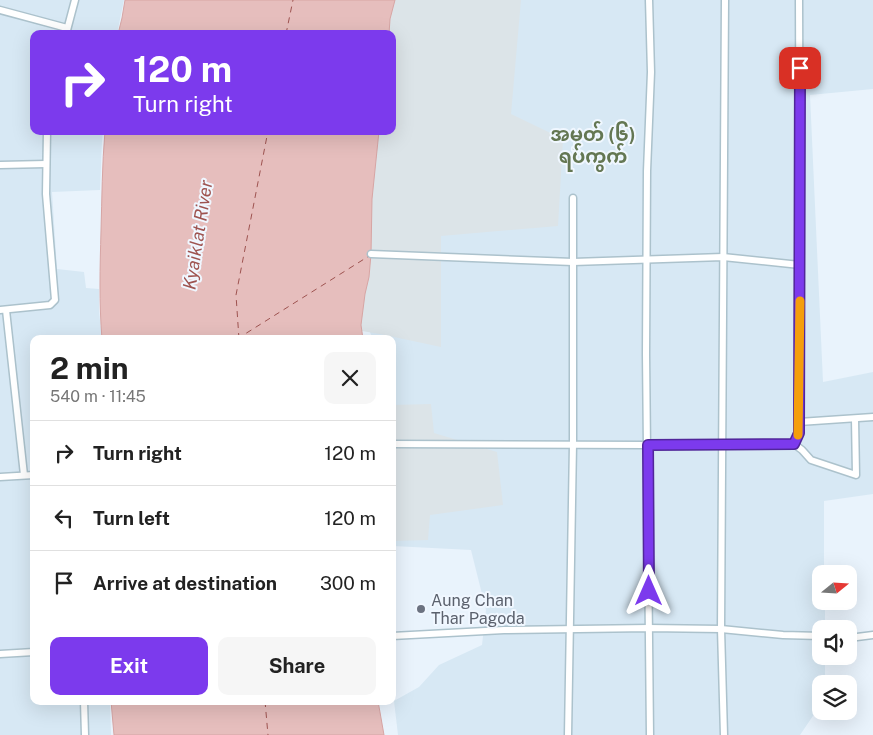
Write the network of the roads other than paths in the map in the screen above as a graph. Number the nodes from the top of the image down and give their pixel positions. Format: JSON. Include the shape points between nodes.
{"nodes":[{"id":1,"x":75,"y":0,"type":"edge"},
{"id":2,"x":649,"y":0,"type":"edge"},
{"id":3,"x":725,"y":0,"type":"edge"},
{"id":4,"x":799,"y":0,"type":"edge"},
{"id":5,"x":0,"y":10,"type":"edge"},
{"id":6,"x":63,"y":30,"type":"edge"},
{"id":7,"x":66,"y":30,"type":"edge"},
{"id":8,"x":47,"y":135,"type":"edge"},
{"id":9,"x":46,"y":164,"type":"junction"},
{"id":10,"x":0,"y":165,"type":"edge"},
{"id":11,"x":573,"y":198,"type":"dead end"},
{"id":12,"x":371,"y":254,"type":"dead end"},
{"id":13,"x":723,"y":257,"type":"junction"},
{"id":14,"x":646,"y":259,"type":"junction"},
{"id":15,"x":573,"y":262,"type":"junction"},
{"id":16,"x":800,"y":265,"type":"junction"},
{"id":17,"x":3,"y":310,"type":"edge"},
{"id":18,"x":873,"y":417,"type":"edge"},
{"id":19,"x":855,"y":419,"type":"junction"},
{"id":20,"x":799,"y":422,"type":"junction"},
{"id":21,"x":396,"y":444,"type":"edge"},
{"id":22,"x":574,"y":444,"type":"junction"},
{"id":23,"x":722,"y":444,"type":"junction"},
{"id":24,"x":794,"y":444,"type":"junction"},
{"id":25,"x":648,"y":445,"type":"junction"},
{"id":26,"x":30,"y":474,"type":"edge"},
{"id":27,"x":24,"y":475,"type":"junction"},
{"id":28,"x":0,"y":477,"type":"edge"},
{"id":29,"x":649,"y":628,"type":"junction"},
{"id":30,"x":570,"y":629,"type":"junction"},
{"id":31,"x":721,"y":629,"type":"junction"},
{"id":32,"x":873,"y":635,"type":"edge"},
{"id":33,"x":396,"y":636,"type":"edge"},
{"id":34,"x":812,"y":636,"type":"edge"},
{"id":35,"x":857,"y":638,"type":"edge"},
{"id":36,"x":30,"y":652,"type":"edge"},
{"id":37,"x":0,"y":654,"type":"edge"},
{"id":38,"x":84,"y":705,"type":"edge"},
{"id":39,"x":85,"y":735,"type":"edge"},
{"id":40,"x":568,"y":735,"type":"edge"},
{"id":41,"x":650,"y":735,"type":"edge"},
{"id":42,"x":724,"y":735,"type":"edge"}],
"edges":[{"from":1,"to":7,"type":"street"},
{"from":2,"to":14,"type":"street","via":[[651,72]]},
{"from":3,"to":13,"type":"street"},
{"from":4,"to":16,"type":"street"},
{"from":5,"to":6,"type":"street"},
{"from":8,"to":9,"type":"street"},
{"from":9,"to":10,"type":"street"},
{"from":9,"to":17,"type":"street","via":[[55,300],[50,305]]},
{"from":11,"to":15,"type":"street"},
{"from":12,"to":15,"type":"street"},
{"from":13,"to":14,"type":"street"},
{"from":13,"to":16,"type":"street"},
{"from":13,"to":23,"type":"street"},
{"from":14,"to":15,"type":"street"},
{"from":14,"to":25,"type":"street"},
{"from":15,"to":22,"type":"street"},
{"from":16,"to":20,"type":"street"},
{"from":17,"to":27,"type":"street"},
{"from":18,"to":19,"type":"street"},
{"from":19,"to":20,"type":"street"},
{"from":19,"to":24,"type":"street","via":[[856,475],[810,460]]},
{"from":20,"to":24,"type":"street"},
{"from":21,"to":22,"type":"street"},
{"from":22,"to":25,"type":"street"},
{"from":22,"to":30,"type":"street"},
{"from":23,"to":24,"type":"street"},
{"from":23,"to":25,"type":"street"},
{"from":23,"to":31,"type":"street"},
{"from":25,"to":29,"type":"street"},
{"from":26,"to":27,"type":"street"},
{"from":27,"to":28,"type":"street"},
{"from":29,"to":30,"type":"street"},
{"from":29,"to":31,"type":"street"},
{"from":29,"to":41,"type":"street"},
{"from":30,"to":33,"type":"street"},
{"from":30,"to":40,"type":"street"},
{"from":31,"to":34,"type":"street"},
{"from":31,"to":42,"type":"street"},
{"from":32,"to":35,"type":"street"},
{"from":36,"to":37,"type":"street"},
{"from":38,"to":39,"type":"street"}]}
